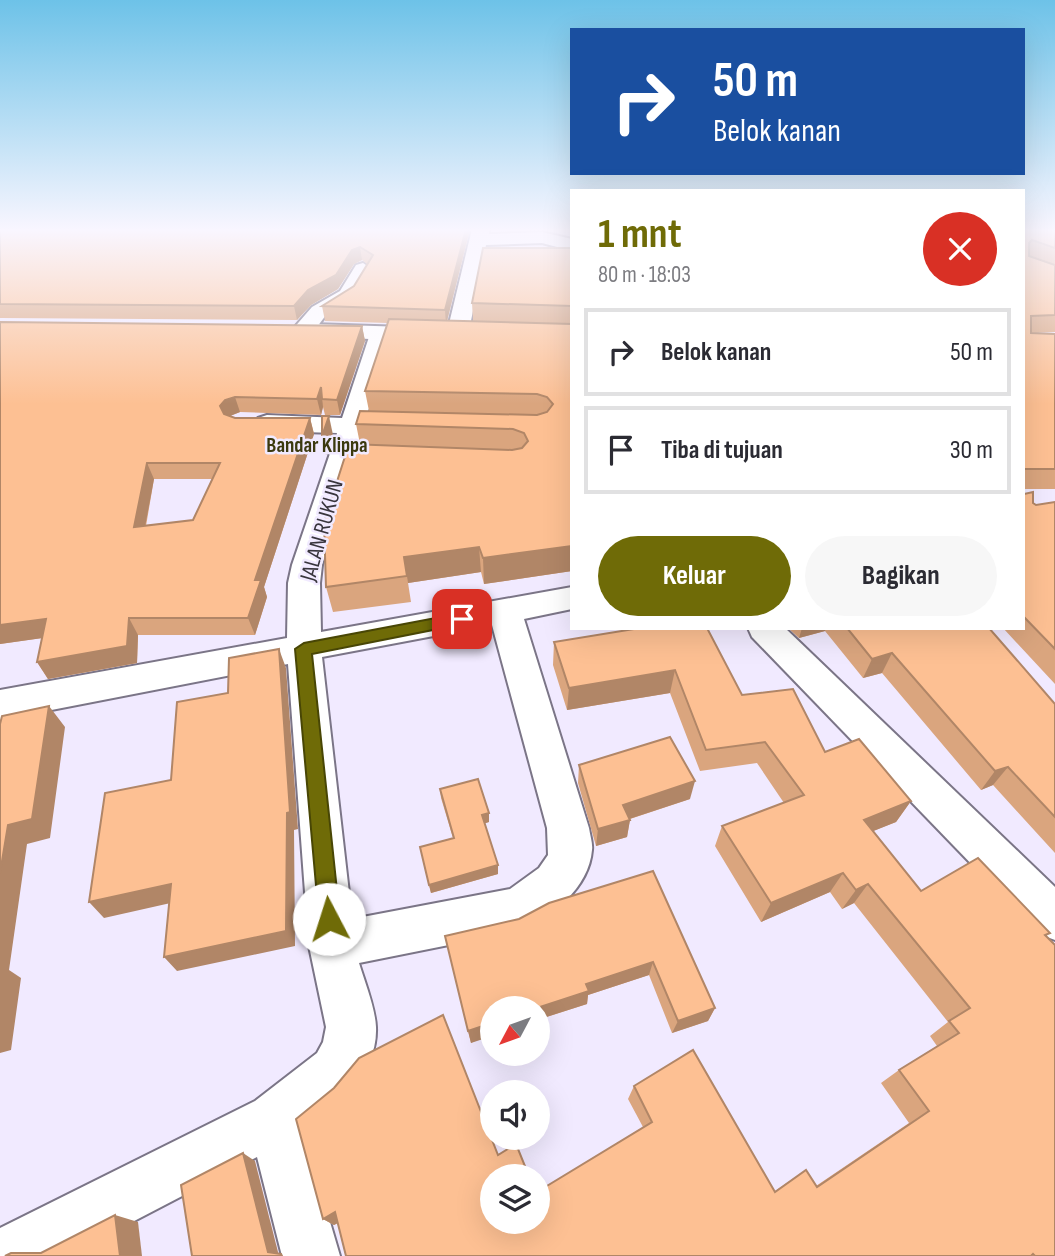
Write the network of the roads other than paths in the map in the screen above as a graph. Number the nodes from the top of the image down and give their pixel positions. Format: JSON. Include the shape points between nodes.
{"nodes":[{"id":1,"x":351,"y":288,"type":"edge"},
{"id":2,"x":468,"y":288,"type":"edge"},
{"id":3,"x":276,"y":330,"type":"edge"},
{"id":4,"x":303,"y":330,"type":"junction"},
{"id":5,"x":382,"y":334,"type":"junction"},
{"id":6,"x":457,"y":336,"type":"junction"},
{"id":7,"x":482,"y":336,"type":"edge"},
{"id":8,"x":240,"y":423,"type":"edge"},
{"id":9,"x":354,"y":425,"type":"junction"},
{"id":10,"x":393,"y":426,"type":"edge"},
{"id":11,"x":570,"y":598,"type":"edge"},
{"id":12,"x":505,"y":611,"type":"junction"},
{"id":13,"x":766,"y":630,"type":"edge"},
{"id":14,"x":304,"y":649,"type":"junction"},
{"id":15,"x":0,"y":705,"type":"edge"},
{"id":16,"x":1055,"y":918,"type":"edge"},
{"id":17,"x":332,"y":946,"type":"junction"},
{"id":18,"x":274,"y":1121,"type":"junction"},
{"id":19,"x":7,"y":1256,"type":"edge"},
{"id":20,"x":311,"y":1256,"type":"edge"}],
"edges":[{"from":1,"to":4,"type":"street","via":[[319,311]]},
{"from":2,"to":6,"type":"street"},
{"from":3,"to":4,"type":"highway"},
{"from":4,"to":5,"type":"highway"},
{"from":5,"to":6,"type":"highway"},
{"from":5,"to":9,"type":"street","name":"JALAN RUKUN"},
{"from":6,"to":7,"type":"highway"},
{"from":8,"to":9,"type":"street"},
{"from":9,"to":10,"type":"street"},
{"from":9,"to":14,"type":"street","name":"JALAN RUKUN","via":[[355,458],[307,565]]},
{"from":11,"to":12,"type":"street"},
{"from":12,"to":14,"type":"street"},
{"from":12,"to":17,"type":"street","via":[[568,828],[571,850],[565,866],[554,883],[519,909]]},
{"from":13,"to":16,"type":"street"},
{"from":14,"to":15,"type":"street"},
{"from":14,"to":17,"type":"street","name":"JALAN RUKUN"},
{"from":17,"to":18,"type":"street","name":"JALAN RUKUN","via":[[351,1027],[347,1050],[335,1071]]},
{"from":18,"to":19,"type":"street","name":"JALAN RUKUN"},
{"from":18,"to":20,"type":"street"}]}
